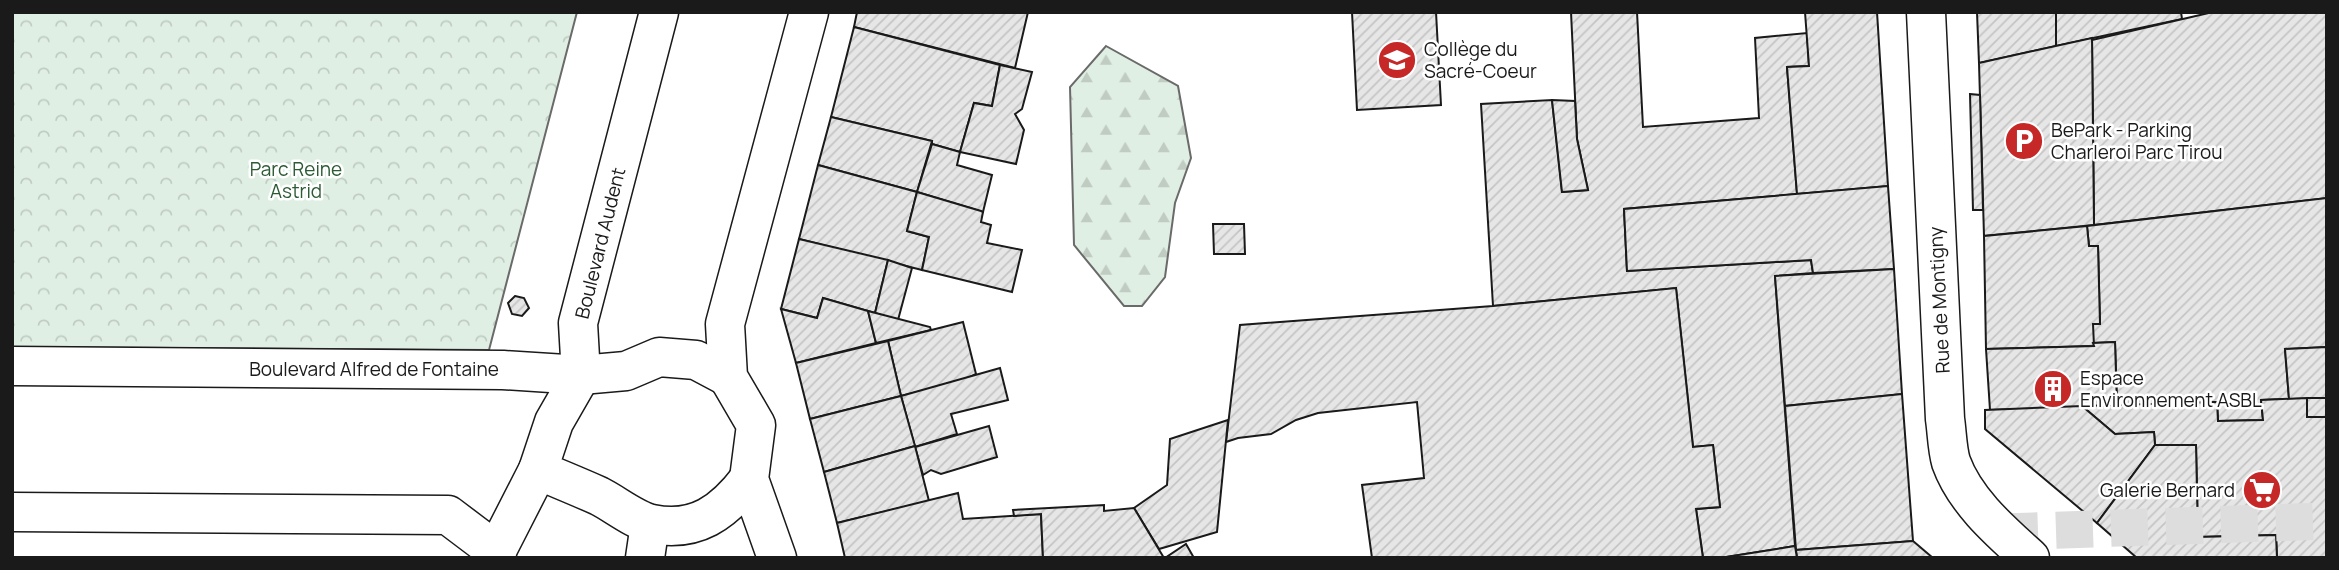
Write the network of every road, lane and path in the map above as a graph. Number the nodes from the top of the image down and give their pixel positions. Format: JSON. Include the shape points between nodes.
{"nodes":[{"id":1,"x":659,"y":12,"type":"edge"},
{"id":2,"x":809,"y":12,"type":"edge"},
{"id":3,"x":1926,"y":12,"type":"edge"},
{"id":4,"x":12,"y":366,"type":"edge"},
{"id":5,"x":581,"y":375,"type":"junction"},
{"id":6,"x":728,"y":377,"type":"junction"},
{"id":7,"x":538,"y":470,"type":"junction"},
{"id":8,"x":749,"y":479,"type":"junction"},
{"id":9,"x":12,"y":512,"type":"edge"},
{"id":10,"x":648,"y":541,"type":"edge"},
{"id":11,"x":495,"y":555,"type":"edge"},
{"id":12,"x":778,"y":558,"type":"edge"},
{"id":13,"x":2030,"y":558,"type":"tunnel mouth"}],
"edges":[{"from":1,"to":5,"type":"street","name":"Boulevard Audent","via":[[578,323]]},
{"from":2,"to":6,"type":"street","via":[[725,324]]},
{"from":3,"to":13,"type":"street","name":"Rue de Montigny","via":[[1950,459],[1976,504]]},
{"from":4,"to":5,"type":"street","name":"Boulevard Alfred de Fontaine","via":[[503,370]]},
{"from":5,"to":6,"type":"street","name":"Boulevard Alfred de Fontaine","via":[[626,371],[659,357],[696,360]]},
{"from":5,"to":7,"type":"street","via":[[554,422]]},
{"from":6,"to":8,"type":"street","via":[[755,425]]},
{"from":7,"to":10,"type":"street","via":[[598,496]]},
{"from":7,"to":11,"type":"street"},
{"from":8,"to":10,"type":"street","via":[[731,503],[707,519]]},
{"from":8,"to":12,"type":"street"},
{"from":9,"to":11,"type":"street","via":[[448,514]]}]}
